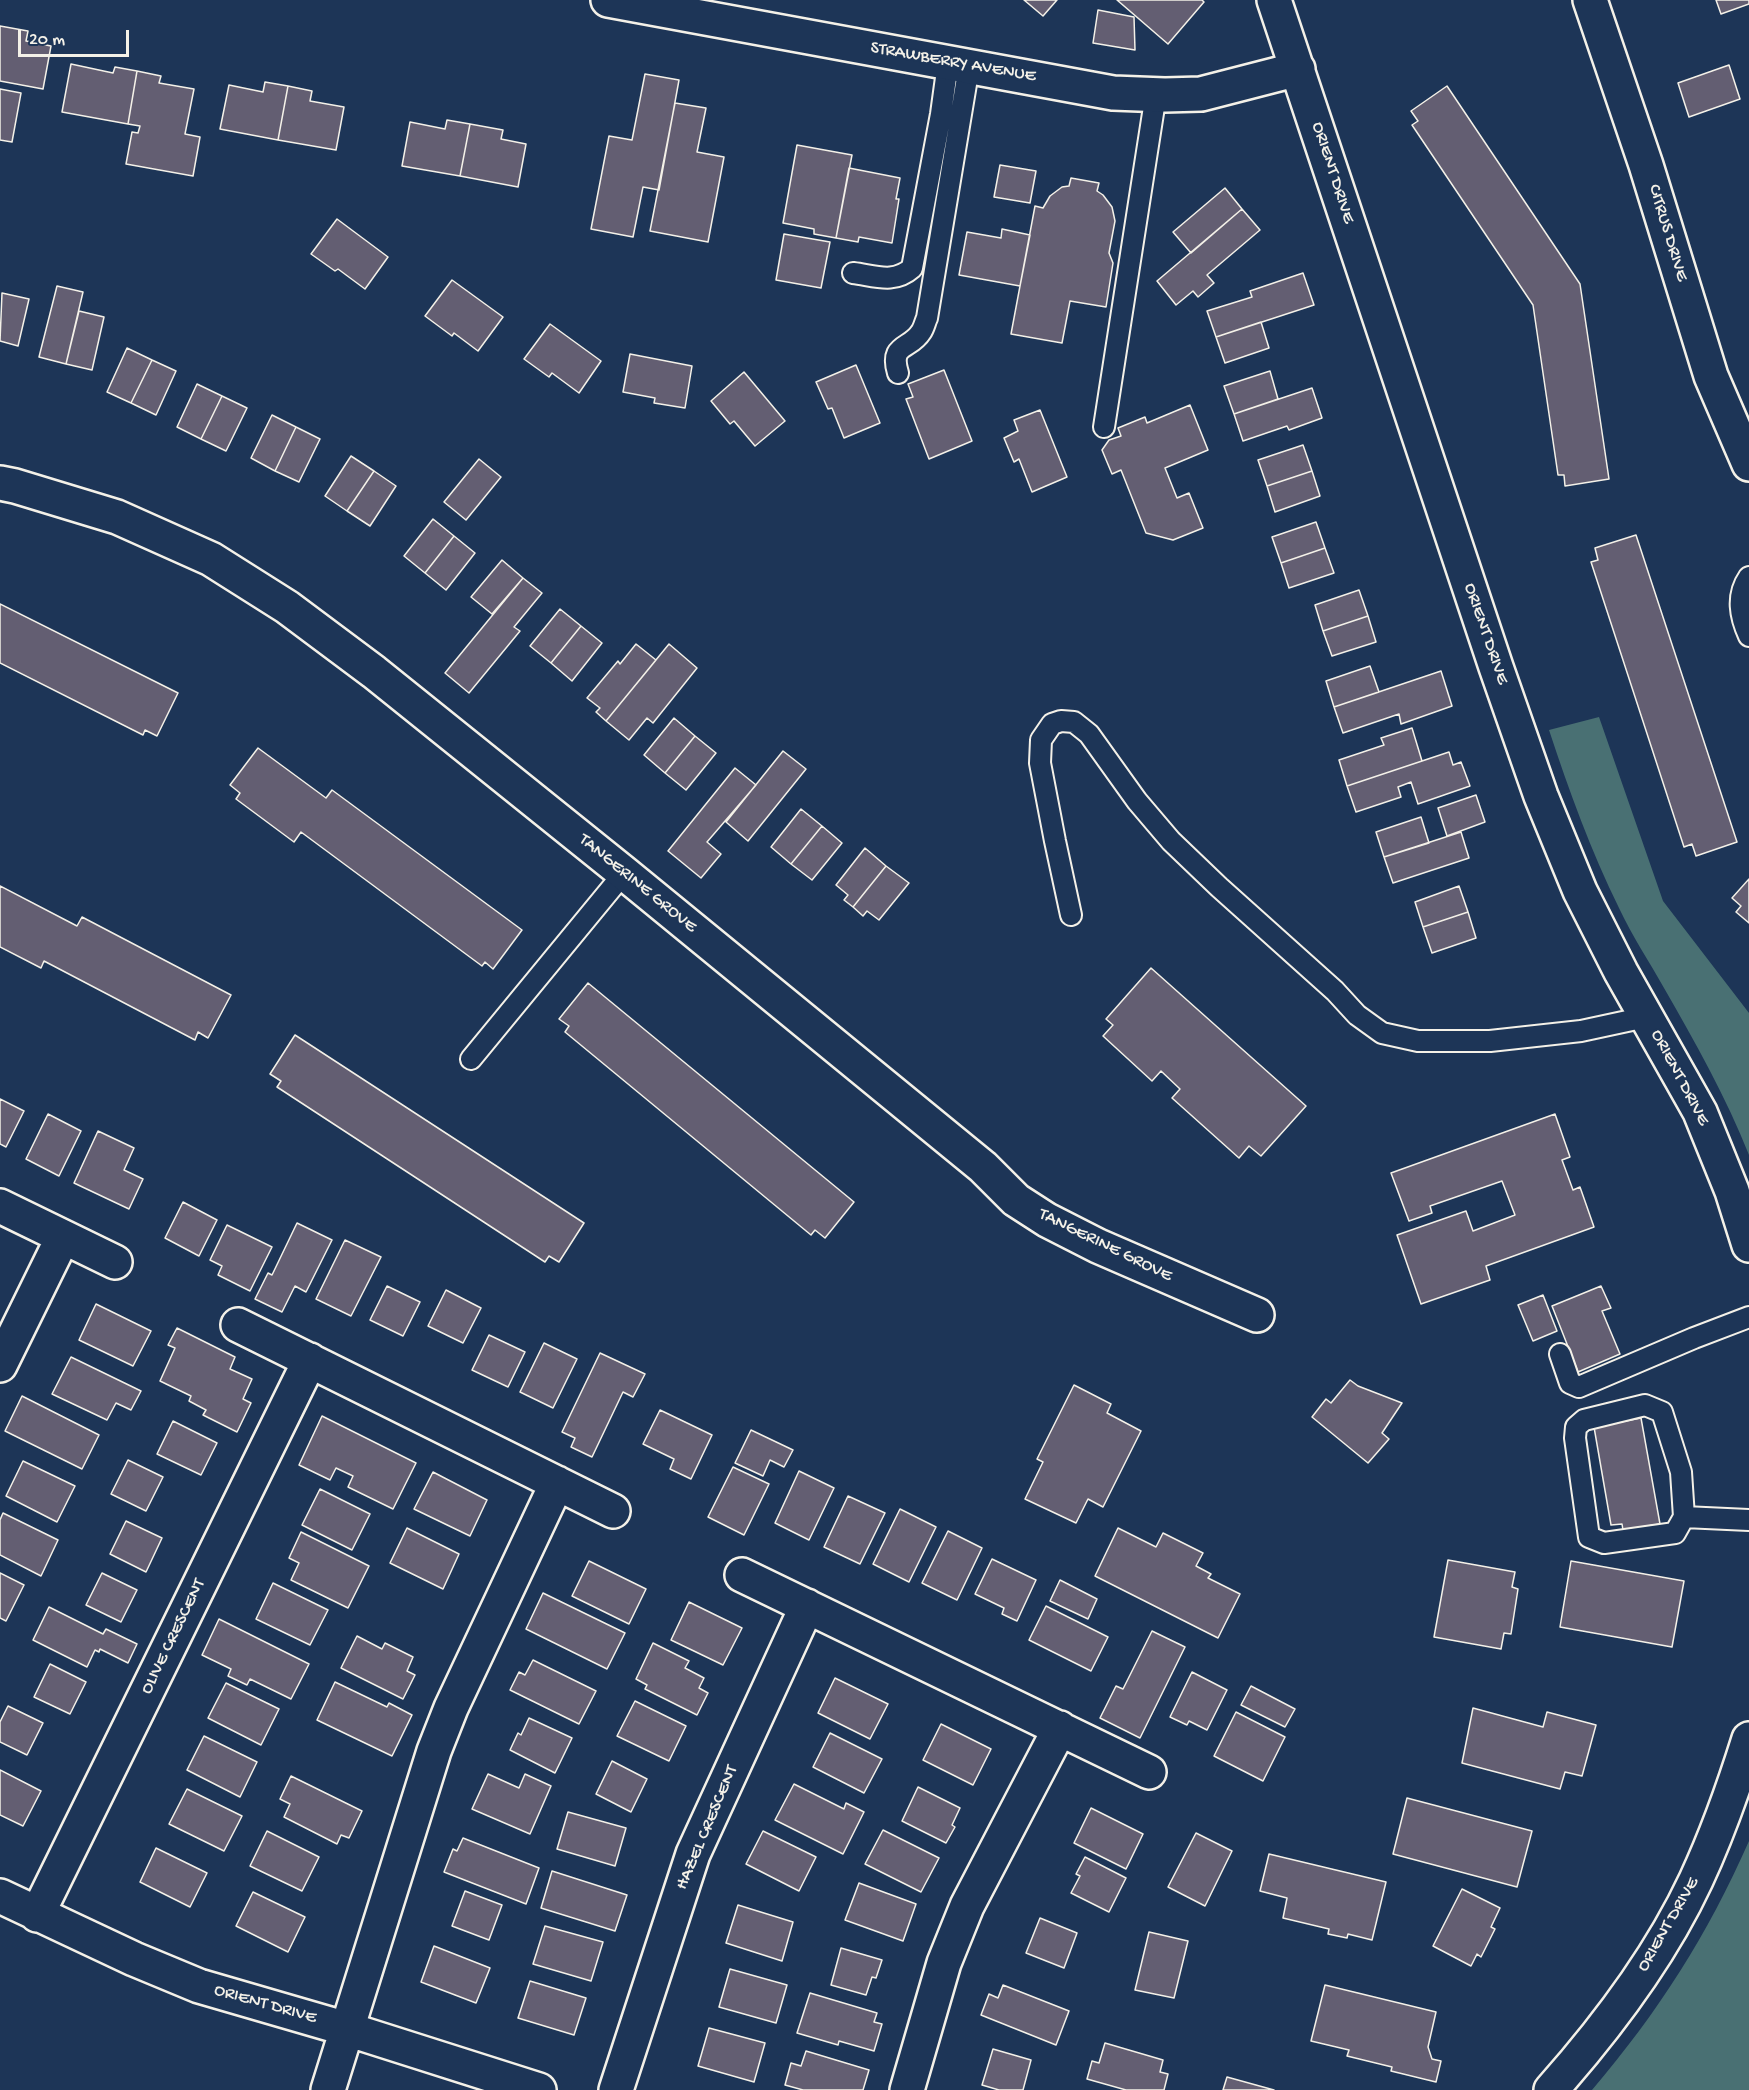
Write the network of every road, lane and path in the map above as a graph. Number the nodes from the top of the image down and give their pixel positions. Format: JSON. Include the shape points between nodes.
{"nodes":[{"id":1,"x":608,"y":0,"type":"edge"},
{"id":2,"x":1274,"y":0,"type":"edge"},
{"id":3,"x":1590,"y":0,"type":"edge"},
{"id":4,"x":958,"y":65,"type":"junction"},
{"id":5,"x":1298,"y":69,"type":"junction"},
{"id":6,"x":1156,"y":94,"type":"junction"},
{"id":7,"x":853,"y":273,"type":"dead end"},
{"id":8,"x":898,"y":373,"type":"dead end"},
{"id":9,"x":1104,"y":427,"type":"dead end"},
{"id":10,"x":1749,"y":464,"type":"edge"},
{"id":11,"x":0,"y":483,"type":"edge"},
{"id":12,"x":1749,"y":577,"type":"edge"},
{"id":13,"x":1749,"y":636,"type":"edge"},
{"id":14,"x":624,"y":873,"type":"junction"},
{"id":15,"x":1071,"y":915,"type":"dead end"},
{"id":16,"x":1646,"y":1017,"type":"junction"},
{"id":17,"x":471,"y":1059,"type":"dead end"},
{"id":18,"x":0,"y":1206,"type":"edge"},
{"id":19,"x":63,"y":1237,"type":"junction"},
{"id":20,"x":1749,"y":1245,"type":"edge"},
{"id":21,"x":115,"y":1262,"type":"dead end"},
{"id":22,"x":1257,"y":1316,"type":"dead end"},
{"id":23,"x":1749,"y":1317,"type":"edge"},
{"id":24,"x":238,"y":1325,"type":"dead end"},
{"id":25,"x":1560,"y":1354,"type":"dead end"},
{"id":26,"x":310,"y":1360,"type":"junction"},
{"id":27,"x":0,"y":1365,"type":"edge"},
{"id":28,"x":557,"y":1483,"type":"junction"},
{"id":29,"x":613,"y":1511,"type":"dead end"},
{"id":30,"x":1684,"y":1517,"type":"junction"},
{"id":31,"x":1749,"y":1520,"type":"edge"},
{"id":32,"x":742,"y":1575,"type":"dead end"},
{"id":33,"x":807,"y":1606,"type":"junction"},
{"id":34,"x":1060,"y":1728,"type":"junction"},
{"id":35,"x":1749,"y":1739,"type":"edge"},
{"id":36,"x":1149,"y":1772,"type":"dead end"},
{"id":37,"x":0,"y":1896,"type":"edge"},
{"id":38,"x":37,"y":1915,"type":"junction"},
{"id":39,"x":347,"y":2029,"type":"junction"},
{"id":40,"x":328,"y":2090,"type":"edge"},
{"id":41,"x":539,"y":2090,"type":"edge"},
{"id":42,"x":616,"y":2090,"type":"edge"},
{"id":43,"x":907,"y":2090,"type":"edge"},
{"id":44,"x":1551,"y":2090,"type":"edge"}],
"edges":[{"from":1,"to":4,"type":"street","name":"STRAWBERRY AVENUE"},
{"from":2,"to":5,"type":"street","name":"ORIENT DRIVE"},
{"from":3,"to":10,"type":"street","name":"CITRUS DRIVE","via":[[1711,376]]},
{"from":4,"to":6,"type":"street","name":"STRAWBERRY AVENUE","via":[[1113,93]]},
{"from":4,"to":7,"type":"lane","via":[[941,114],[912,268],[889,279]]},
{"from":4,"to":8,"type":"lane","via":[[927,318],[921,333],[898,351],[894,361]]},
{"from":5,"to":6,"type":"street","name":"STRAWBERRY AVENUE","via":[[1201,94]]},
{"from":5,"to":16,"type":"street","name":"ORIENT DRIVE","via":[[1541,796],[1580,891]]},
{"from":6,"to":9,"type":"lane"},
{"from":11,"to":14,"type":"street","name":"TANGERINE GROVE","via":[[117,518],[211,559],[287,607],[374,672]]},
{"from":12,"to":13,"type":"lane","via":[[1740,601],[1742,621]]},
{"from":14,"to":17,"type":"lane"},
{"from":14,"to":22,"type":"street","name":"TANGERINE GROVE","via":[[983,1167],[1016,1200],[1098,1246]]},
{"from":15,"to":16,"type":"lane","via":[[1040,763],[1041,740],[1052,724],[1061,721],[1074,722],[1089,735],[1171,841],[1357,1015],[1383,1033],[1418,1041],[1490,1041],[1581,1032]]},
{"from":16,"to":20,"type":"street","name":"ORIENT DRIVE","via":[[1700,1112]]},
{"from":18,"to":19,"type":"street"},
{"from":19,"to":21,"type":"street"},
{"from":19,"to":27,"type":"street"},
{"from":23,"to":25,"type":"lane","via":[[1579,1387],[1570,1383]]},
{"from":24,"to":26,"type":"street"},
{"from":26,"to":28,"type":"street"},
{"from":26,"to":38,"type":"street","name":"OLIVE CRESCENT"},
{"from":28,"to":29,"type":"street"},
{"from":28,"to":39,"type":"street","via":[[442,1730]]},
{"from":30,"to":30,"type":"lane","via":[[1681,1472],[1662,1412],[1645,1405],[1584,1420],[1576,1428],[1589,1537],[1604,1543],[1675,1533]]},
{"from":30,"to":31,"type":"lane"},
{"from":32,"to":33,"type":"street"},
{"from":33,"to":34,"type":"street"},
{"from":33,"to":42,"type":"street","name":"HAZEL CRESCENT","via":[[693,1854]]},
{"from":34,"to":36,"type":"street"},
{"from":34,"to":43,"type":"street","via":[[963,1915],[944,1963]]},
{"from":35,"to":44,"type":"street","name":"ORIENT DRIVE","via":[[1726,1810],[1695,1882],[1649,1964],[1593,2043]]},
{"from":37,"to":38,"type":"street","name":"ORIENT DRIVE"},
{"from":38,"to":39,"type":"street","name":"ORIENT DRIVE","via":[[200,1986]]},
{"from":39,"to":40,"type":"street"},
{"from":39,"to":41,"type":"street","name":"ORIENT DRIVE"}]}
